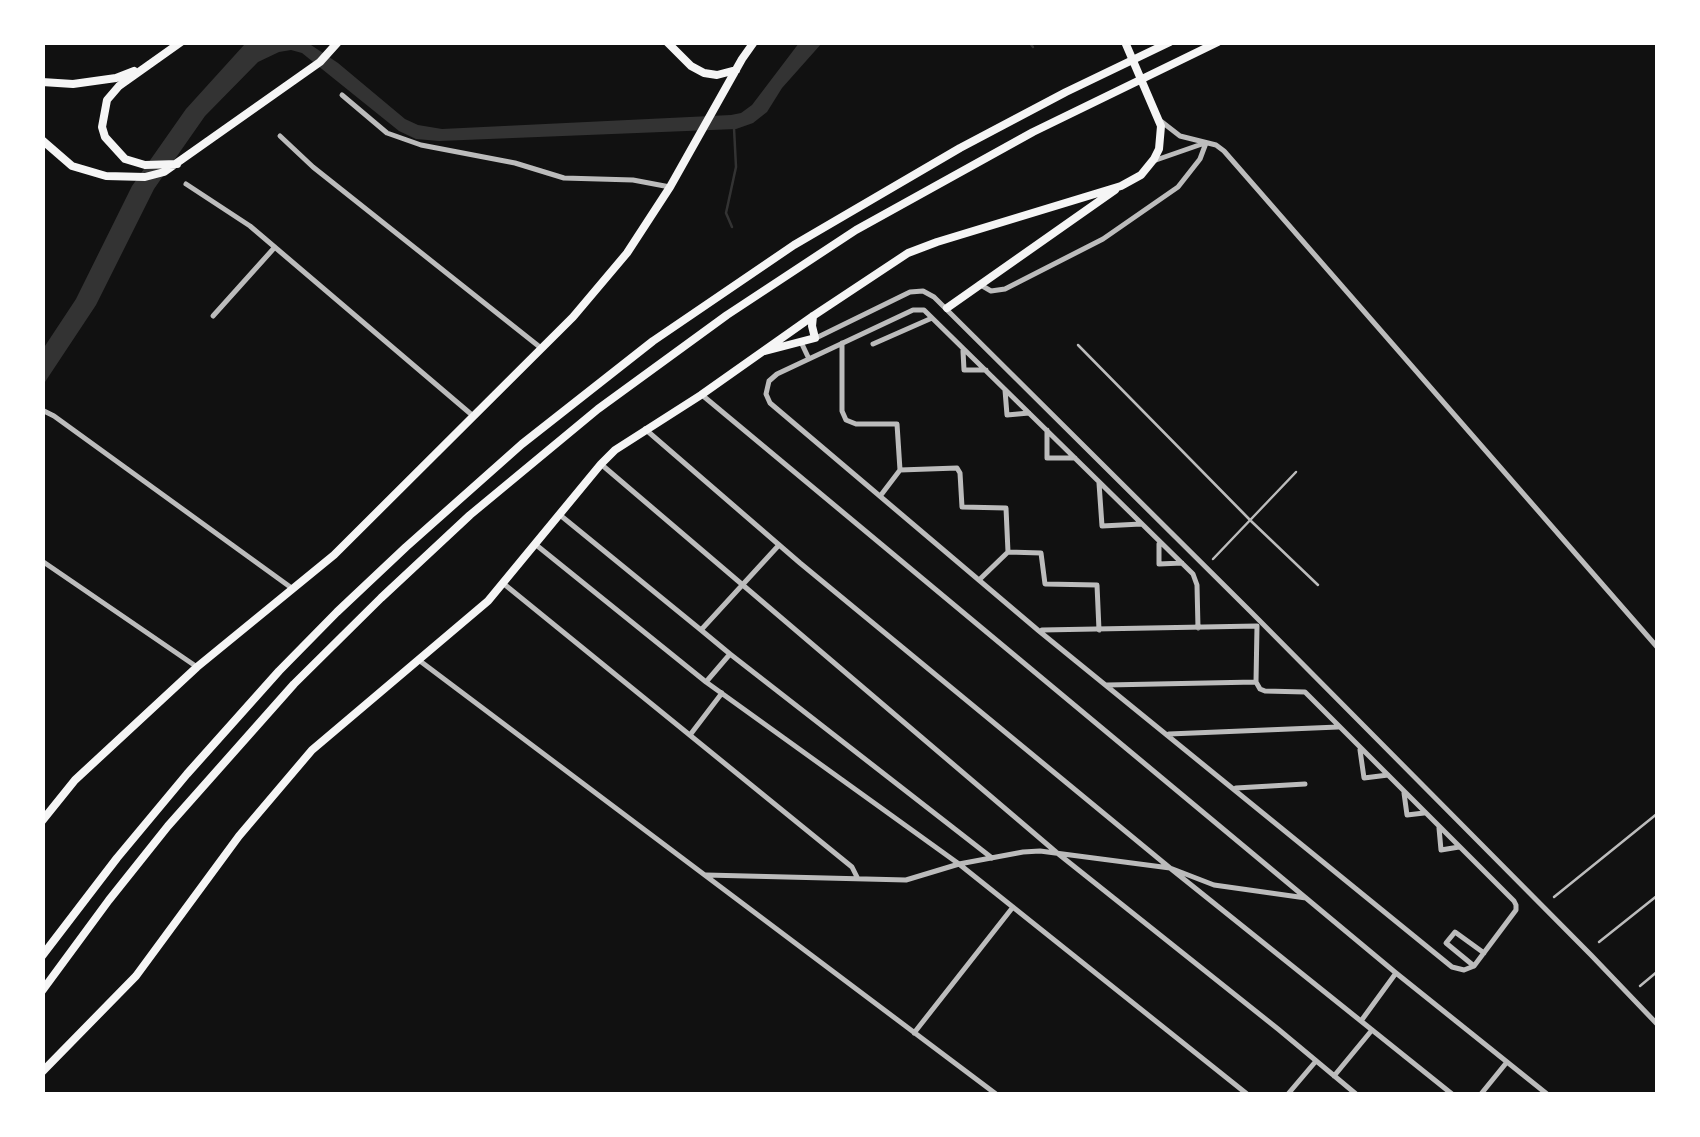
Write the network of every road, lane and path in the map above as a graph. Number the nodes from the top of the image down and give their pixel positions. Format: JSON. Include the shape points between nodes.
{"nodes":[{"id":1,"x":180,"y":42,"type":"edge"},
{"id":2,"x":338,"y":42,"type":"edge"},
{"id":3,"x":667,"y":42,"type":"edge"},
{"id":4,"x":754,"y":42,"type":"edge"},
{"id":5,"x":1170,"y":42,"type":"edge"},
{"id":6,"x":1218,"y":42,"type":"edge"},
{"id":7,"x":1125,"y":43,"type":"edge"},
{"id":8,"x":147,"y":66,"type":"junction"},
{"id":9,"x":736,"y":70,"type":"junction"},
{"id":10,"x":42,"y":82,"type":"edge"},
{"id":11,"x":342,"y":95,"type":"dead end"},
{"id":12,"x":1160,"y":120,"type":"junction"},
{"id":13,"x":280,"y":136,"type":"dead end"},
{"id":14,"x":42,"y":140,"type":"edge"},
{"id":15,"x":1206,"y":143,"type":"junction"},
{"id":16,"x":1153,"y":162,"type":"junction"},
{"id":17,"x":177,"y":164,"type":"junction"},
{"id":18,"x":186,"y":184,"type":"dead end"},
{"id":19,"x":1121,"y":186,"type":"junction"},
{"id":20,"x":670,"y":188,"type":"junction"},
{"id":21,"x":274,"y":247,"type":"junction"},
{"id":22,"x":978,"y":284,"type":"junction"},
{"id":23,"x":947,"y":308,"type":"junction"},
{"id":24,"x":213,"y":316,"type":"dead end"},
{"id":25,"x":813,"y":316,"type":"junction"},
{"id":26,"x":932,"y":318,"type":"junction"},
{"id":27,"x":815,"y":338,"type":"junction"},
{"id":28,"x":800,"y":342,"type":"junction"},
{"id":29,"x":842,"y":343,"type":"junction"},
{"id":30,"x":873,"y":344,"type":"dead end"},
{"id":31,"x":1078,"y":344,"type":"dead end"},
{"id":32,"x":541,"y":348,"type":"junction"},
{"id":33,"x":963,"y":348,"type":"junction"},
{"id":34,"x":760,"y":352,"type":"junction"},
{"id":35,"x":822,"y":353,"type":"junction"},
{"id":36,"x":809,"y":359,"type":"junction"},
{"id":37,"x":986,"y":370,"type":"junction"},
{"id":38,"x":1005,"y":390,"type":"junction"},
{"id":39,"x":701,"y":395,"type":"junction"},
{"id":40,"x":42,"y":410,"type":"edge"},
{"id":41,"x":1030,"y":413,"type":"junction"},
{"id":42,"x":472,"y":415,"type":"junction"},
{"id":43,"x":645,"y":429,"type":"junction"},
{"id":44,"x":1046,"y":430,"type":"junction"},
{"id":45,"x":1075,"y":458,"type":"junction"},
{"id":46,"x":601,"y":464,"type":"junction"},
{"id":47,"x":900,"y":470,"type":"junction"},
{"id":48,"x":1296,"y":472,"type":"dead end"},
{"id":49,"x":1099,"y":482,"type":"junction"},
{"id":50,"x":880,"y":496,"type":"junction"},
{"id":51,"x":560,"y":514,"type":"junction"},
{"id":52,"x":1251,"y":521,"type":"junction"},
{"id":53,"x":1141,"y":524,"type":"junction"},
{"id":54,"x":1159,"y":541,"type":"junction"},
{"id":55,"x":536,"y":544,"type":"junction"},
{"id":56,"x":778,"y":545,"type":"junction"},
{"id":57,"x":1008,"y":552,"type":"junction"},
{"id":58,"x":1213,"y":559,"type":"dead end"},
{"id":59,"x":42,"y":562,"type":"edge"},
{"id":60,"x":1182,"y":563,"type":"junction"},
{"id":61,"x":979,"y":580,"type":"junction"},
{"id":62,"x":504,"y":584,"type":"junction"},
{"id":63,"x":1318,"y":584,"type":"dead end"},
{"id":64,"x":742,"y":585,"type":"junction"},
{"id":65,"x":293,"y":589,"type":"junction"},
{"id":66,"x":1259,"y":624,"type":"junction"},
{"id":67,"x":1198,"y":628,"type":"junction"},
{"id":68,"x":701,"y":630,"type":"junction"},
{"id":69,"x":1038,"y":630,"type":"junction"},
{"id":70,"x":1098,"y":630,"type":"junction"},
{"id":71,"x":1658,"y":648,"type":"edge"},
{"id":72,"x":730,"y":654,"type":"junction"},
{"id":73,"x":420,"y":661,"type":"junction"},
{"id":74,"x":197,"y":667,"type":"junction"},
{"id":75,"x":706,"y":682,"type":"junction"},
{"id":76,"x":1256,"y":682,"type":"junction"},
{"id":77,"x":1107,"y":685,"type":"junction"},
{"id":78,"x":722,"y":693,"type":"junction"},
{"id":79,"x":1340,"y":727,"type":"junction"},
{"id":80,"x":1166,"y":734,"type":"junction"},
{"id":81,"x":689,"y":736,"type":"junction"},
{"id":82,"x":1360,"y":747,"type":"junction"},
{"id":83,"x":1388,"y":775,"type":"junction"},
{"id":84,"x":1305,"y":784,"type":"dead end"},
{"id":85,"x":1233,"y":788,"type":"junction"},
{"id":86,"x":1404,"y":790,"type":"junction"},
{"id":87,"x":1426,"y":812,"type":"junction"},
{"id":88,"x":1658,"y":813,"type":"edge"},
{"id":89,"x":42,"y":821,"type":"edge"},
{"id":90,"x":1438,"y":825,"type":"junction"},
{"id":91,"x":1460,"y":847,"type":"junction"},
{"id":92,"x":1056,"y":852,"type":"junction"},
{"id":93,"x":992,"y":858,"type":"junction"},
{"id":94,"x":959,"y":864,"type":"junction"},
{"id":95,"x":1170,"y":868,"type":"junction"},
{"id":96,"x":703,"y":875,"type":"junction"},
{"id":97,"x":858,"y":880,"type":"junction"},
{"id":98,"x":1658,"y":894,"type":"edge"},
{"id":99,"x":1554,"y":897,"type":"dead end"},
{"id":100,"x":1309,"y":899,"type":"junction"},
{"id":101,"x":1012,"y":907,"type":"junction"},
{"id":102,"x":1599,"y":942,"type":"dead end"},
{"id":103,"x":1446,"y":944,"type":"junction"},
{"id":104,"x":1484,"y":953,"type":"junction"},
{"id":105,"x":1437,"y":955,"type":"junction"},
{"id":106,"x":42,"y":956,"type":"edge"},
{"id":107,"x":1474,"y":966,"type":"junction"},
{"id":108,"x":1658,"y":971,"type":"edge"},
{"id":109,"x":1396,"y":973,"type":"junction"},
{"id":110,"x":1640,"y":986,"type":"dead end"},
{"id":111,"x":42,"y":990,"type":"edge"},
{"id":112,"x":1361,"y":1021,"type":"junction"},
{"id":113,"x":1658,"y":1025,"type":"edge"},
{"id":114,"x":1372,"y":1030,"type":"junction"},
{"id":115,"x":914,"y":1033,"type":"junction"},
{"id":116,"x":1316,"y":1061,"type":"junction"},
{"id":117,"x":1507,"y":1062,"type":"junction"},
{"id":118,"x":42,"y":1072,"type":"edge"},
{"id":119,"x":1334,"y":1076,"type":"junction"},
{"id":120,"x":996,"y":1094,"type":"edge"},
{"id":121,"x":1247,"y":1094,"type":"edge"},
{"id":122,"x":1288,"y":1094,"type":"edge"},
{"id":123,"x":1356,"y":1094,"type":"edge"},
{"id":124,"x":1452,"y":1094,"type":"edge"},
{"id":125,"x":1481,"y":1094,"type":"edge"},
{"id":126,"x":1547,"y":1094,"type":"edge"}],
"edges":[{"from":1,"to":8,"type":"main road"},
{"from":2,"to":17,"type":"main road","via":[[320,62]]},
{"from":3,"to":9,"type":"main road","via":[[704,73]]},
{"from":4,"to":9,"type":"main road"},
{"from":5,"to":106,"type":"main road","via":[[960,148],[794,246],[653,342],[522,444],[280,671],[116,858]]},
{"from":6,"to":111,"type":"main road","via":[[978,161],[856,230],[598,409],[380,598],[263,717],[168,826]]},
{"from":7,"to":12,"type":"main road"},
{"from":8,"to":10,"type":"main road","via":[[116,78]]},
{"from":8,"to":17,"type":"main road","via":[[107,100],[105,137],[125,159],[144,166]]},
{"from":9,"to":20,"type":"main road"},
{"from":11,"to":20,"type":"street","via":[[387,132],[421,144],[564,178]]},
{"from":12,"to":15,"type":"street","via":[[1180,136]]},
{"from":12,"to":16,"type":"main road"},
{"from":13,"to":32,"type":"street"},
{"from":14,"to":17,"type":"main road","via":[[72,166],[106,176],[145,177]]},
{"from":15,"to":16,"type":"street"},
{"from":15,"to":22,"type":"street","via":[[1178,186],[1103,239],[1005,289]]},
{"from":15,"to":71,"type":"street","via":[[1224,151]]},
{"from":16,"to":19,"type":"main road"},
{"from":18,"to":21,"type":"street"},
{"from":19,"to":22,"type":"main road"},
{"from":19,"to":25,"type":"main road","via":[[918,248]]},
{"from":20,"to":32,"type":"main road","via":[[627,254]]},
{"from":21,"to":24,"type":"street"},
{"from":21,"to":42,"type":"street"},
{"from":22,"to":23,"type":"main road"},
{"from":23,"to":27,"type":"street","via":[[914,291]]},
{"from":23,"to":66,"type":"street"},
{"from":25,"to":27,"type":"main road"},
{"from":25,"to":34,"type":"main road"},
{"from":26,"to":29,"type":"street","via":[[916,308]]},
{"from":26,"to":30,"type":"street"},
{"from":26,"to":33,"type":"street"},
{"from":27,"to":28,"type":"main road"},
{"from":27,"to":35,"type":"street"},
{"from":28,"to":34,"type":"main road"},
{"from":28,"to":36,"type":"street"},
{"from":29,"to":35,"type":"street"},
{"from":29,"to":47,"type":"street","via":[[844,418],[897,424]]},
{"from":31,"to":52,"type":"lane"},
{"from":32,"to":42,"type":"main road"},
{"from":33,"to":37,"type":"street"},
{"from":33,"to":37,"type":"street","via":[[964,370]]},
{"from":34,"to":39,"type":"main road"},
{"from":35,"to":36,"type":"street"},
{"from":36,"to":50,"type":"street","via":[[772,378],[768,401]]},
{"from":37,"to":38,"type":"street"},
{"from":38,"to":41,"type":"street"},
{"from":38,"to":41,"type":"street","via":[[1007,414]]},
{"from":39,"to":43,"type":"main road"},
{"from":39,"to":100,"type":"street"},
{"from":40,"to":65,"type":"street"},
{"from":41,"to":44,"type":"street"},
{"from":42,"to":65,"type":"main road"},
{"from":43,"to":46,"type":"main road"},
{"from":43,"to":56,"type":"street"},
{"from":44,"to":45,"type":"street"},
{"from":44,"to":45,"type":"street","via":[[1047,458]]},
{"from":45,"to":49,"type":"street"},
{"from":46,"to":51,"type":"main road"},
{"from":46,"to":64,"type":"street"},
{"from":47,"to":50,"type":"street"},
{"from":47,"to":57,"type":"street","via":[[958,469],[962,507],[1007,509]]},
{"from":48,"to":52,"type":"lane"},
{"from":49,"to":53,"type":"street"},
{"from":49,"to":53,"type":"street","via":[[1102,526]]},
{"from":50,"to":61,"type":"street"},
{"from":51,"to":55,"type":"main road"},
{"from":51,"to":68,"type":"street"},
{"from":52,"to":58,"type":"lane"},
{"from":52,"to":63,"type":"lane"},
{"from":53,"to":54,"type":"street"},
{"from":54,"to":60,"type":"street"},
{"from":54,"to":60,"type":"street","via":[[1160,564]]},
{"from":55,"to":62,"type":"main road"},
{"from":55,"to":75,"type":"street"},
{"from":56,"to":64,"type":"street"},
{"from":56,"to":95,"type":"street"},
{"from":57,"to":61,"type":"street"},
{"from":57,"to":70,"type":"street","via":[[1042,552],[1046,584],[1097,585]]},
{"from":59,"to":74,"type":"street"},
{"from":60,"to":67,"type":"street","via":[[1196,580]]},
{"from":61,"to":69,"type":"street"},
{"from":62,"to":73,"type":"main road"},
{"from":62,"to":81,"type":"street"},
{"from":64,"to":68,"type":"street"},
{"from":64,"to":92,"type":"street"},
{"from":65,"to":74,"type":"main road"},
{"from":66,"to":67,"type":"street"},
{"from":66,"to":76,"type":"street"},
{"from":66,"to":113,"type":"street"},
{"from":67,"to":70,"type":"street"},
{"from":68,"to":72,"type":"street"},
{"from":69,"to":70,"type":"street"},
{"from":69,"to":77,"type":"street"},
{"from":72,"to":75,"type":"street"},
{"from":72,"to":93,"type":"street"},
{"from":73,"to":96,"type":"street"},
{"from":73,"to":118,"type":"main road","via":[[312,750],[136,976]]},
{"from":74,"to":89,"type":"main road","via":[[76,780]]},
{"from":75,"to":78,"type":"street"},
{"from":76,"to":77,"type":"street"},
{"from":76,"to":79,"type":"street","via":[[1265,691],[1305,692]]},
{"from":77,"to":80,"type":"street"},
{"from":78,"to":81,"type":"street"},
{"from":78,"to":94,"type":"street"},
{"from":79,"to":80,"type":"street"},
{"from":79,"to":82,"type":"street"},
{"from":80,"to":85,"type":"street"},
{"from":81,"to":97,"type":"street","via":[[852,866]]},
{"from":82,"to":83,"type":"street"},
{"from":82,"to":83,"type":"street","via":[[1364,778]]},
{"from":83,"to":86,"type":"street"},
{"from":84,"to":85,"type":"street"},
{"from":85,"to":105,"type":"street"},
{"from":86,"to":87,"type":"street"},
{"from":86,"to":87,"type":"street","via":[[1407,815]]},
{"from":87,"to":90,"type":"street"},
{"from":88,"to":99,"type":"lane"},
{"from":90,"to":91,"type":"street"},
{"from":90,"to":91,"type":"street","via":[[1441,850]]},
{"from":91,"to":104,"type":"street","via":[[1516,904]]},
{"from":92,"to":93,"type":"street"},
{"from":92,"to":95,"type":"street"},
{"from":92,"to":116,"type":"street"},
{"from":93,"to":94,"type":"street"},
{"from":94,"to":97,"type":"street","via":[[906,880]]},
{"from":94,"to":101,"type":"street"},
{"from":95,"to":100,"type":"street","via":[[1214,884]]},
{"from":95,"to":112,"type":"street"},
{"from":96,"to":97,"type":"street"},
{"from":96,"to":115,"type":"street"},
{"from":98,"to":102,"type":"lane"},
{"from":100,"to":109,"type":"street"},
{"from":101,"to":115,"type":"street"},
{"from":101,"to":121,"type":"street"},
{"from":103,"to":104,"type":"street","via":[[1456,932]]},
{"from":103,"to":105,"type":"street"},
{"from":103,"to":107,"type":"street"},
{"from":104,"to":107,"type":"street"},
{"from":105,"to":107,"type":"street","via":[[1456,969]]},
{"from":108,"to":110,"type":"lane"},
{"from":109,"to":112,"type":"street"},
{"from":109,"to":117,"type":"street"},
{"from":112,"to":114,"type":"street"},
{"from":114,"to":119,"type":"street"},
{"from":114,"to":124,"type":"street"},
{"from":115,"to":120,"type":"street"},
{"from":116,"to":119,"type":"street"},
{"from":116,"to":122,"type":"street"},
{"from":117,"to":125,"type":"street"},
{"from":117,"to":126,"type":"street"},
{"from":119,"to":123,"type":"street"}]}
